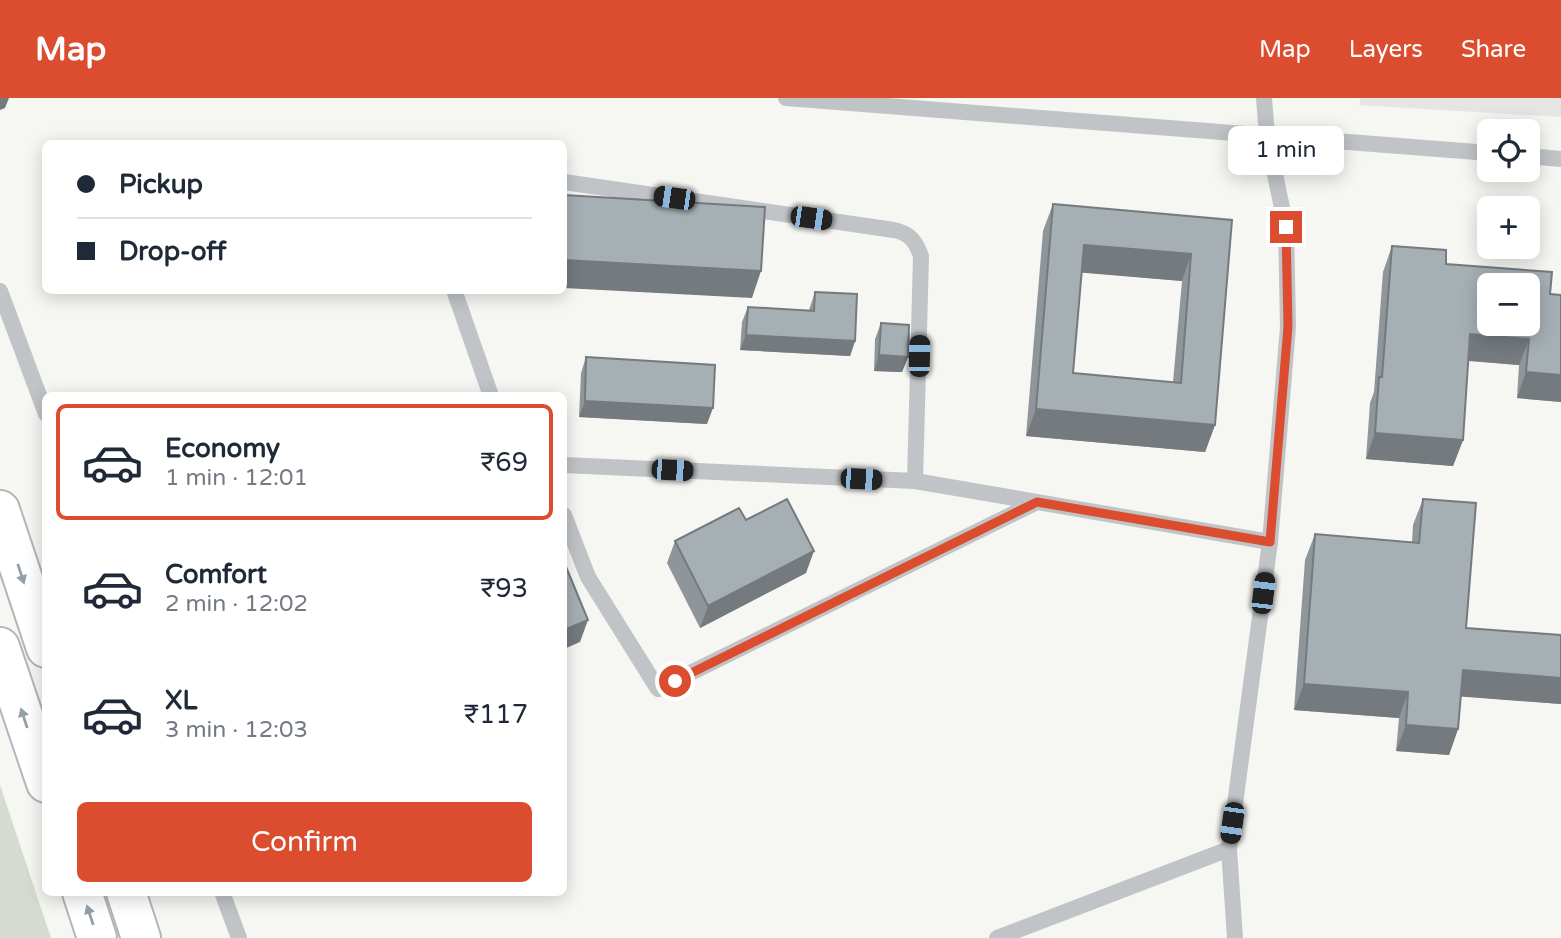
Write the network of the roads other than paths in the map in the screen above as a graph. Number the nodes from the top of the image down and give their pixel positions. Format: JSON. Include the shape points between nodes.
{"nodes":[{"id":1,"x":786,"y":98,"type":"edge"},
{"id":2,"x":1264,"y":98,"type":"edge"},
{"id":3,"x":1267,"y":136,"type":"junction"},
{"id":4,"x":1477,"y":152,"type":"edge"},
{"id":5,"x":1540,"y":157,"type":"edge"},
{"id":6,"x":1561,"y":159,"type":"edge"},
{"id":7,"x":567,"y":182,"type":"edge"},
{"id":8,"x":0,"y":291,"type":"edge"},
{"id":9,"x":455,"y":294,"type":"edge"},
{"id":10,"x":490,"y":392,"type":"edge"},
{"id":11,"x":42,"y":403,"type":"edge"},
{"id":12,"x":567,"y":465,"type":"edge"},
{"id":13,"x":915,"y":481,"type":"junction"},
{"id":14,"x":1037,"y":502,"type":"junction"},
{"id":15,"x":0,"y":510,"type":"edge"},
{"id":16,"x":567,"y":522,"type":"edge"},
{"id":17,"x":1270,"y":542,"type":"junction"},
{"id":18,"x":42,"y":636,"type":"edge"},
{"id":19,"x":0,"y":647,"type":"edge"},
{"id":20,"x":42,"y":771,"type":"edge"},
{"id":21,"x":1229,"y":849,"type":"junction"},
{"id":22,"x":83,"y":896,"type":"edge"},
{"id":23,"x":127,"y":896,"type":"edge"},
{"id":24,"x":223,"y":896,"type":"edge"},
{"id":25,"x":97,"y":938,"type":"edge"},
{"id":26,"x":141,"y":938,"type":"edge"},
{"id":27,"x":239,"y":938,"type":"edge"},
{"id":28,"x":997,"y":938,"type":"edge"},
{"id":29,"x":1235,"y":938,"type":"edge"}],
"edges":[{"from":1,"to":3,"type":"lane"},
{"from":2,"to":3,"type":"lane"},
{"from":3,"to":4,"type":"lane"},
{"from":3,"to":17,"type":"lane","via":[[1286,227],[1288,327]]},
{"from":5,"to":6,"type":"lane"},
{"from":7,"to":13,"type":"lane","via":[[911,236],[921,256]]},
{"from":8,"to":11,"type":"lane"},
{"from":9,"to":10,"type":"lane"},
{"from":12,"to":13,"type":"lane"},
{"from":13,"to":14,"type":"lane"},
{"from":14,"to":16,"type":"lane","via":[[658,689],[589,577]]},
{"from":14,"to":17,"type":"lane"},
{"from":15,"to":18,"type":"main road","one_way":true},
{"from":17,"to":21,"type":"lane"},
{"from":20,"to":19,"type":"main road","one_way":true},
{"from":21,"to":28,"type":"lane"},
{"from":21,"to":29,"type":"lane"},
{"from":25,"to":22,"type":"main road","one_way":true},
{"from":23,"to":26,"type":"main road"},
{"from":24,"to":27,"type":"lane"}]}
